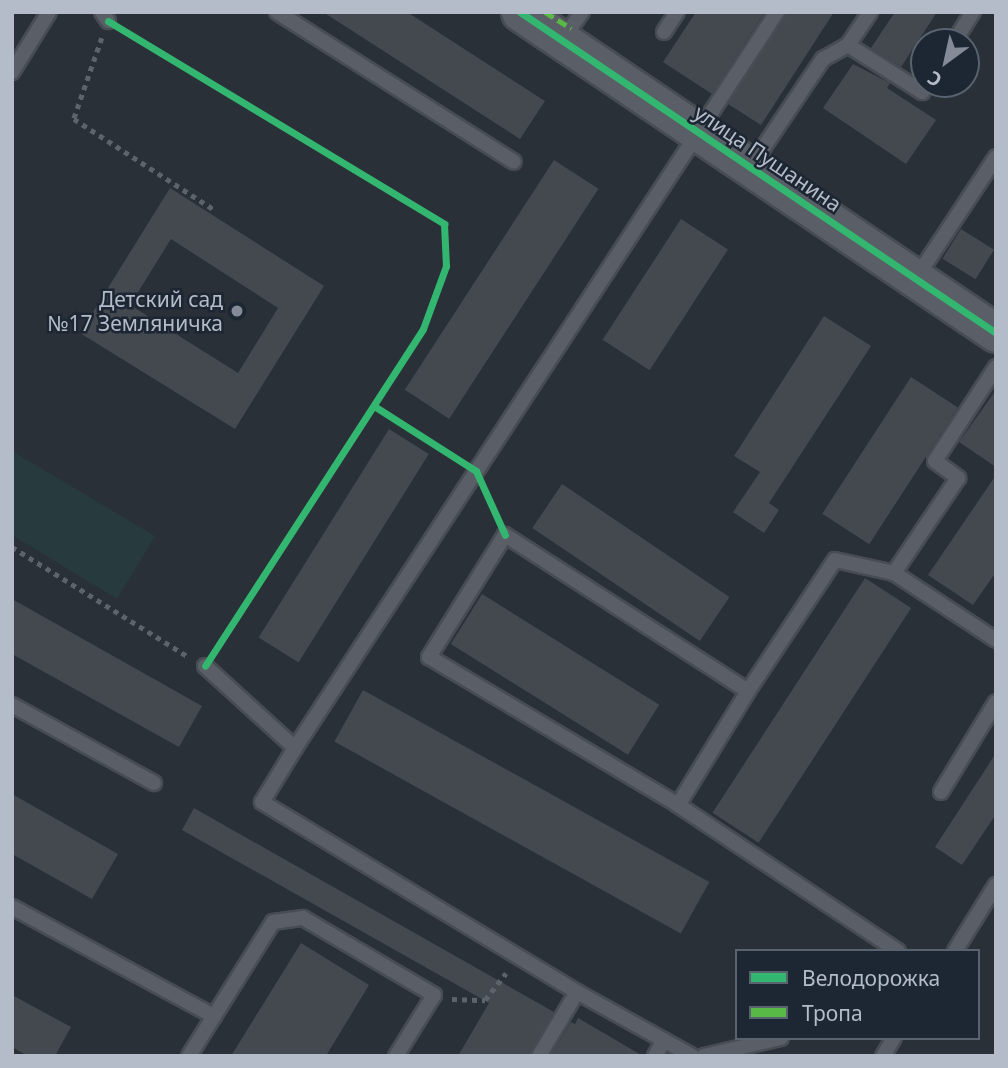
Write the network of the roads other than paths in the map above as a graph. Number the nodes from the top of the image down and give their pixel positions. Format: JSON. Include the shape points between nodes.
{"nodes":[{"id":1,"x":49,"y":12,"type":"edge"},
{"id":2,"x":277,"y":12,"type":"edge"},
{"id":3,"x":520,"y":12,"type":"edge"},
{"id":4,"x":677,"y":12,"type":"edge"},
{"id":5,"x":777,"y":12,"type":"edge"},
{"id":6,"x":870,"y":12,"type":"edge"},
{"id":7,"x":973,"y":12,"type":"edge"},
{"id":8,"x":573,"y":26,"type":"edge"},
{"id":9,"x":963,"y":28,"type":"edge"},
{"id":10,"x":664,"y":32,"type":"dead end"},
{"id":11,"x":848,"y":45,"type":"junction"},
{"id":12,"x":12,"y":72,"type":"edge"},
{"id":13,"x":910,"y":84,"type":"edge"},
{"id":14,"x":700,"y":133,"type":"junction"},
{"id":15,"x":996,"y":157,"type":"edge"},
{"id":16,"x":514,"y":162,"type":"dead end"},
{"id":17,"x":750,"y":167,"type":"junction"},
{"id":18,"x":915,"y":279,"type":"junction"},
{"id":19,"x":996,"y":334,"type":"edge"},
{"id":20,"x":996,"y":367,"type":"edge"},
{"id":21,"x":894,"y":573,"type":"junction"},
{"id":22,"x":996,"y":640,"type":"edge"},
{"id":23,"x":205,"y":666,"type":"road end"},
{"id":24,"x":748,"y":691,"type":"junction"},
{"id":25,"x":996,"y":702,"type":"edge"},
{"id":26,"x":12,"y":705,"type":"edge"},
{"id":27,"x":295,"y":748,"type":"junction"},
{"id":28,"x":154,"y":783,"type":"dead end"},
{"id":29,"x":941,"y":792,"type":"dead end"},
{"id":30,"x":678,"y":805,"type":"junction"},
{"id":31,"x":996,"y":885,"type":"edge"},
{"id":32,"x":12,"y":907,"type":"edge"},
{"id":33,"x":895,"y":949,"type":"edge"},
{"id":34,"x":956,"y":949,"type":"edge"},
{"id":35,"x":577,"y":992,"type":"junction"},
{"id":36,"x":214,"y":1016,"type":"junction"},
{"id":37,"x":664,"y":1040,"type":"junction"},
{"id":38,"x":774,"y":1040,"type":"edge"},
{"id":39,"x":732,"y":1053,"type":"edge"},
{"id":40,"x":189,"y":1056,"type":"edge"},
{"id":41,"x":396,"y":1056,"type":"edge"},
{"id":42,"x":540,"y":1056,"type":"edge"},
{"id":43,"x":655,"y":1056,"type":"edge"},
{"id":44,"x":692,"y":1056,"type":"edge"},
{"id":45,"x":704,"y":1056,"type":"edge"}],
"edges":[{"from":1,"to":12,"type":"lane"},
{"from":2,"to":16,"type":"lane"},
{"from":3,"to":8,"type":"street","name":"улица Пушанина"},
{"from":4,"to":10,"type":"lane"},
{"from":5,"to":14,"type":"lane"},
{"from":6,"to":11,"type":"lane"},
{"from":7,"to":9,"type":"lane"},
{"from":8,"to":14,"type":"street","name":"улица Пушанина"},
{"from":11,"to":13,"type":"lane"},
{"from":11,"to":17,"type":"lane","via":[[823,59]]},
{"from":14,"to":17,"type":"street","name":"улица Пушанина"},
{"from":14,"to":27,"type":"lane"},
{"from":15,"to":18,"type":"lane"},
{"from":17,"to":18,"type":"street","name":"улица Пушанина"},
{"from":18,"to":19,"type":"street","name":"улица Пушанина"},
{"from":20,"to":21,"type":"lane","via":[[935,461],[958,478]]},
{"from":21,"to":22,"type":"lane"},
{"from":21,"to":24,"type":"lane","via":[[835,560]]},
{"from":23,"to":27,"type":"lane"},
{"from":24,"to":30,"type":"lane"},
{"from":24,"to":30,"type":"lane","via":[[505,535],[429,657]]},
{"from":25,"to":29,"type":"lane"},
{"from":26,"to":28,"type":"lane"},
{"from":27,"to":35,"type":"lane","via":[[262,802]]},
{"from":30,"to":33,"type":"lane"},
{"from":31,"to":34,"type":"lane"},
{"from":32,"to":36,"type":"lane"},
{"from":35,"to":37,"type":"lane"},
{"from":35,"to":42,"type":"lane"},
{"from":36,"to":40,"type":"lane"},
{"from":36,"to":41,"type":"lane","via":[[273,922],[303,918],[434,995]]},
{"from":37,"to":43,"type":"lane"},
{"from":37,"to":44,"type":"lane"},
{"from":38,"to":39,"type":"lane"},
{"from":39,"to":45,"type":"lane"}]}
